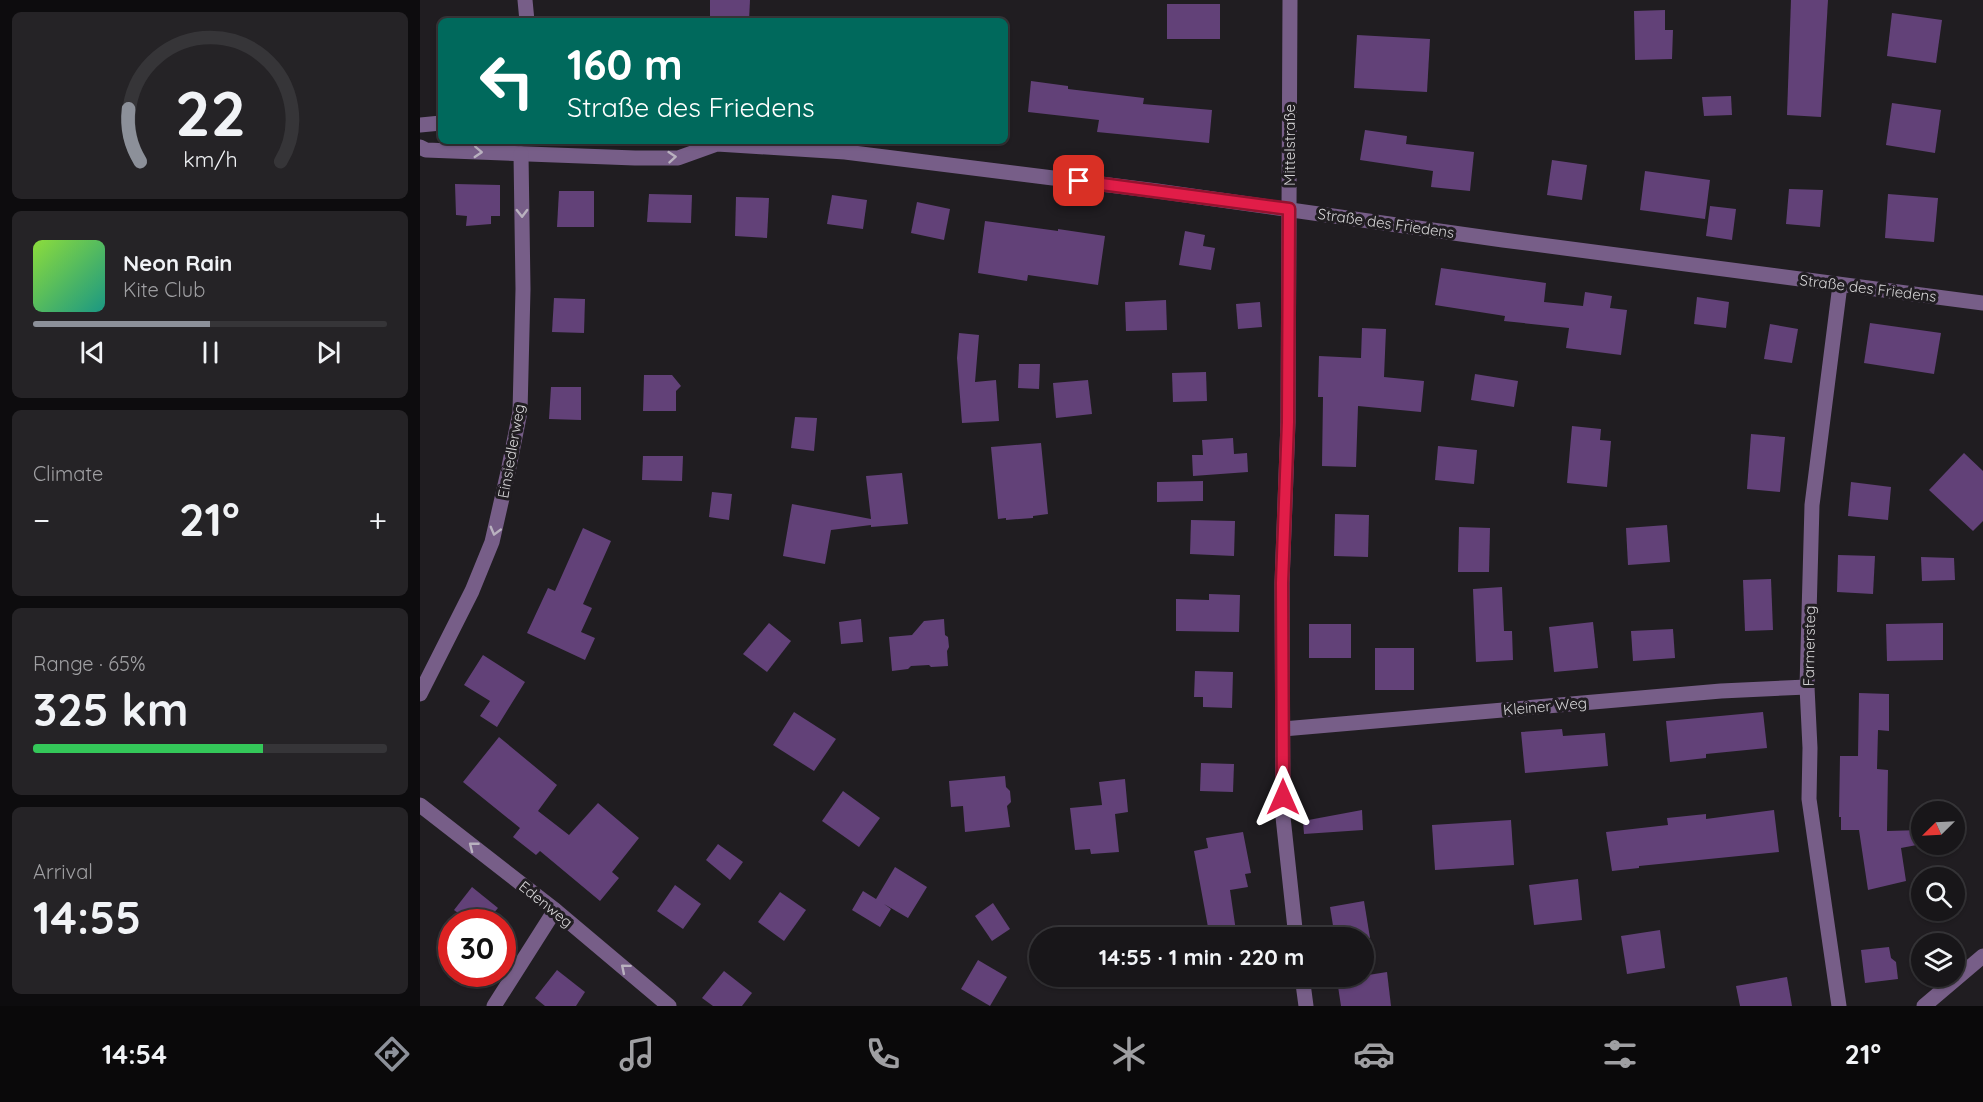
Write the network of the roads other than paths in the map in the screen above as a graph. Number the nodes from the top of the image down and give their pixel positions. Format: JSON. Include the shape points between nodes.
{"nodes":[{"id":1,"x":525,"y":0,"type":"edge"},
{"id":2,"x":1290,"y":0,"type":"edge"},
{"id":3,"x":527,"y":18,"type":"edge"},
{"id":4,"x":438,"y":123,"type":"edge"},
{"id":5,"x":420,"y":125,"type":"edge"},
{"id":6,"x":712,"y":144,"type":"edge"},
{"id":7,"x":729,"y":144,"type":"edge"},
{"id":8,"x":420,"y":147,"type":"edge"},
{"id":9,"x":531,"y":150,"type":"edge"},
{"id":10,"x":1289,"y":209,"type":"junction"},
{"id":11,"x":1840,"y":285,"type":"junction"},
{"id":12,"x":1983,"y":303,"type":"edge"},
{"id":13,"x":1807,"y":687,"type":"junction"},
{"id":14,"x":420,"y":694,"type":"edge"},
{"id":15,"x":1283,"y":729,"type":"junction"},
{"id":16,"x":420,"y":805,"type":"edge"},
{"id":17,"x":555,"y":910,"type":"junction"},
{"id":18,"x":1295,"y":927,"type":"edge"},
{"id":19,"x":1983,"y":956,"type":"edge"},
{"id":20,"x":1303,"y":987,"type":"edge"},
{"id":21,"x":494,"y":1006,"type":"edge"},
{"id":22,"x":669,"y":1006,"type":"edge"},
{"id":23,"x":1306,"y":1006,"type":"edge"},
{"id":24,"x":1839,"y":1006,"type":"edge"},
{"id":25,"x":1924,"y":1006,"type":"edge"}],
"edges":[{"from":1,"to":3,"type":"street"},
{"from":2,"to":10,"type":"street","name":"Mittelstraße"},
{"from":4,"to":5,"type":"street"},
{"from":9,"to":6,"type":"street","name":"Straße des Friedens","one_way":true,"via":[[678,158]]},
{"from":7,"to":10,"type":"street","name":"Straße des Friedens","via":[[845,152]]},
{"from":8,"to":9,"type":"street","name":"Straße des Friedens","one_way":true},
{"from":9,"to":14,"type":"street","name":"Einsiedlerweg","one_way":true,"via":[[520,412],[506,483],[492,542]]},
{"from":10,"to":11,"type":"street","name":"Straße des Friedens"},
{"from":10,"to":15,"type":"street","name":"Mittelstraße"},
{"from":11,"to":12,"type":"street","name":"Straße des Friedens"},
{"from":11,"to":13,"type":"street","name":"Farmersteg","via":[[1812,505]]},
{"from":13,"to":15,"type":"street","name":"Kleiner Weg"},
{"from":13,"to":24,"type":"street","name":"Farmersteg","via":[[1809,799]]},
{"from":15,"to":18,"type":"street","name":"Mittelstraße","via":[[1283,817]]},
{"from":17,"to":16,"type":"street","name":"Edenweg","one_way":true},
{"from":17,"to":21,"type":"street"},
{"from":22,"to":17,"type":"street","name":"Edenweg","one_way":true},
{"from":19,"to":25,"type":"street"},
{"from":20,"to":23,"type":"street"}]}
